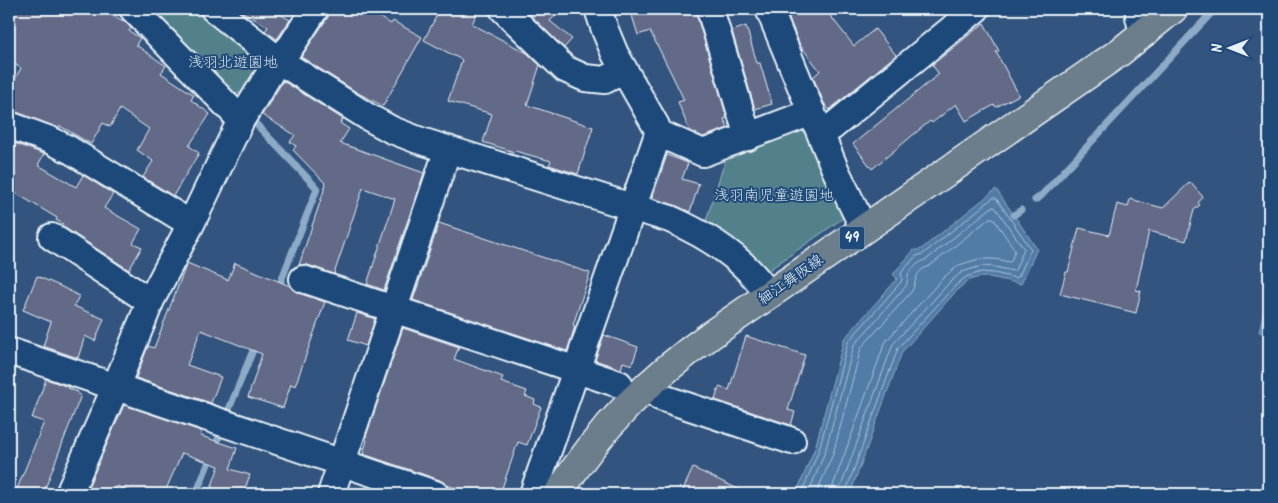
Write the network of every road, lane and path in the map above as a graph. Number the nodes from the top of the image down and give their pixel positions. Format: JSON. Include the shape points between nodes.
{"nodes":[{"id":1,"x":133,"y":9,"type":"edge"},
{"id":2,"x":214,"y":9,"type":"edge"},
{"id":3,"x":315,"y":9,"type":"edge"},
{"id":4,"x":503,"y":9,"type":"edge"},
{"id":5,"x":598,"y":9,"type":"edge"},
{"id":6,"x":710,"y":9,"type":"edge"},
{"id":7,"x":769,"y":9,"type":"edge"},
{"id":8,"x":976,"y":9,"type":"edge"},
{"id":9,"x":1173,"y":9,"type":"edge"},
{"id":10,"x":1143,"y":20,"type":"edge"},
{"id":11,"x":278,"y":60,"type":"junction"},
{"id":12,"x":624,"y":70,"type":"junction"},
{"id":13,"x":241,"y":120,"type":"junction"},
{"id":14,"x":816,"y":122,"type":"junction"},
{"id":15,"x":9,"y":125,"type":"edge"},
{"id":16,"x":658,"y":133,"type":"junction"},
{"id":17,"x":748,"y":136,"type":"junction"},
{"id":18,"x":448,"y":149,"type":"junction"},
{"id":19,"x":633,"y":207,"type":"junction"},
{"id":20,"x":190,"y":224,"type":"junction"},
{"id":21,"x":864,"y":230,"type":"junction"},
{"id":22,"x":52,"y":237,"type":"dead end"},
{"id":23,"x":303,"y":279,"type":"dead end"},
{"id":24,"x":769,"y":295,"type":"junction"},
{"id":25,"x":151,"y":300,"type":"junction"},
{"id":26,"x":394,"y":309,"type":"junction"},
{"id":27,"x":9,"y":351,"type":"edge"},
{"id":28,"x":576,"y":369,"type":"junction"},
{"id":29,"x":619,"y":384,"type":"dead end"},
{"id":30,"x":648,"y":385,"type":"junction"},
{"id":31,"x":116,"y":386,"type":"junction"},
{"id":32,"x":792,"y":441,"type":"dead end"},
{"id":33,"x":342,"y":463,"type":"junction"},
{"id":34,"x":68,"y":494,"type":"edge"},
{"id":35,"x":331,"y":494,"type":"edge"},
{"id":36,"x":435,"y":494,"type":"edge"},
{"id":37,"x":533,"y":494,"type":"edge"},
{"id":38,"x":558,"y":494,"type":"edge"}],
"edges":[{"from":1,"to":13,"type":"street"},
{"from":2,"to":11,"type":"street"},
{"from":3,"to":11,"type":"street"},
{"from":4,"to":12,"type":"street","via":[[565,69],[585,78],[605,80]]},
{"from":5,"to":12,"type":"street"},
{"from":6,"to":17,"type":"street"},
{"from":7,"to":14,"type":"street"},
{"from":8,"to":14,"type":"street","via":[[832,127]]},
{"from":9,"to":10,"type":"main road","name":"細江舞阪線","number":"49"},
{"from":10,"to":21,"type":"main road","name":"細江舞阪線","number":"49","via":[[1120,52]]},
{"from":11,"to":13,"type":"street"},
{"from":11,"to":18,"type":"street","via":[[380,123]]},
{"from":12,"to":16,"type":"street"},
{"from":13,"to":20,"type":"street"},
{"from":14,"to":17,"type":"street"},
{"from":14,"to":21,"type":"street"},
{"from":15,"to":20,"type":"street","via":[[70,150]]},
{"from":16,"to":17,"type":"street","via":[[703,153]]},
{"from":16,"to":19,"type":"street"},
{"from":18,"to":19,"type":"street"},
{"from":18,"to":26,"type":"street"},
{"from":19,"to":24,"type":"street","via":[[670,219],[709,238],[744,264]]},
{"from":19,"to":28,"type":"street"},
{"from":20,"to":25,"type":"street"},
{"from":21,"to":24,"type":"main road","name":"細江舞阪線","number":"49"},
{"from":22,"to":25,"type":"street"},
{"from":23,"to":26,"type":"street"},
{"from":24,"to":30,"type":"main road","name":"細江舞阪線","number":"49","via":[[692,348]]},
{"from":25,"to":31,"type":"street"},
{"from":26,"to":28,"type":"street"},
{"from":26,"to":33,"type":"street"},
{"from":27,"to":31,"type":"street"},
{"from":28,"to":29,"type":"street"},
{"from":28,"to":37,"type":"street"},
{"from":30,"to":32,"type":"street","via":[[660,397]]},
{"from":30,"to":38,"type":"main road","name":"細江舞阪線","number":"49","via":[[591,447]]},
{"from":31,"to":33,"type":"street"},
{"from":31,"to":34,"type":"street"},
{"from":33,"to":35,"type":"street"},
{"from":33,"to":36,"type":"street"}]}
